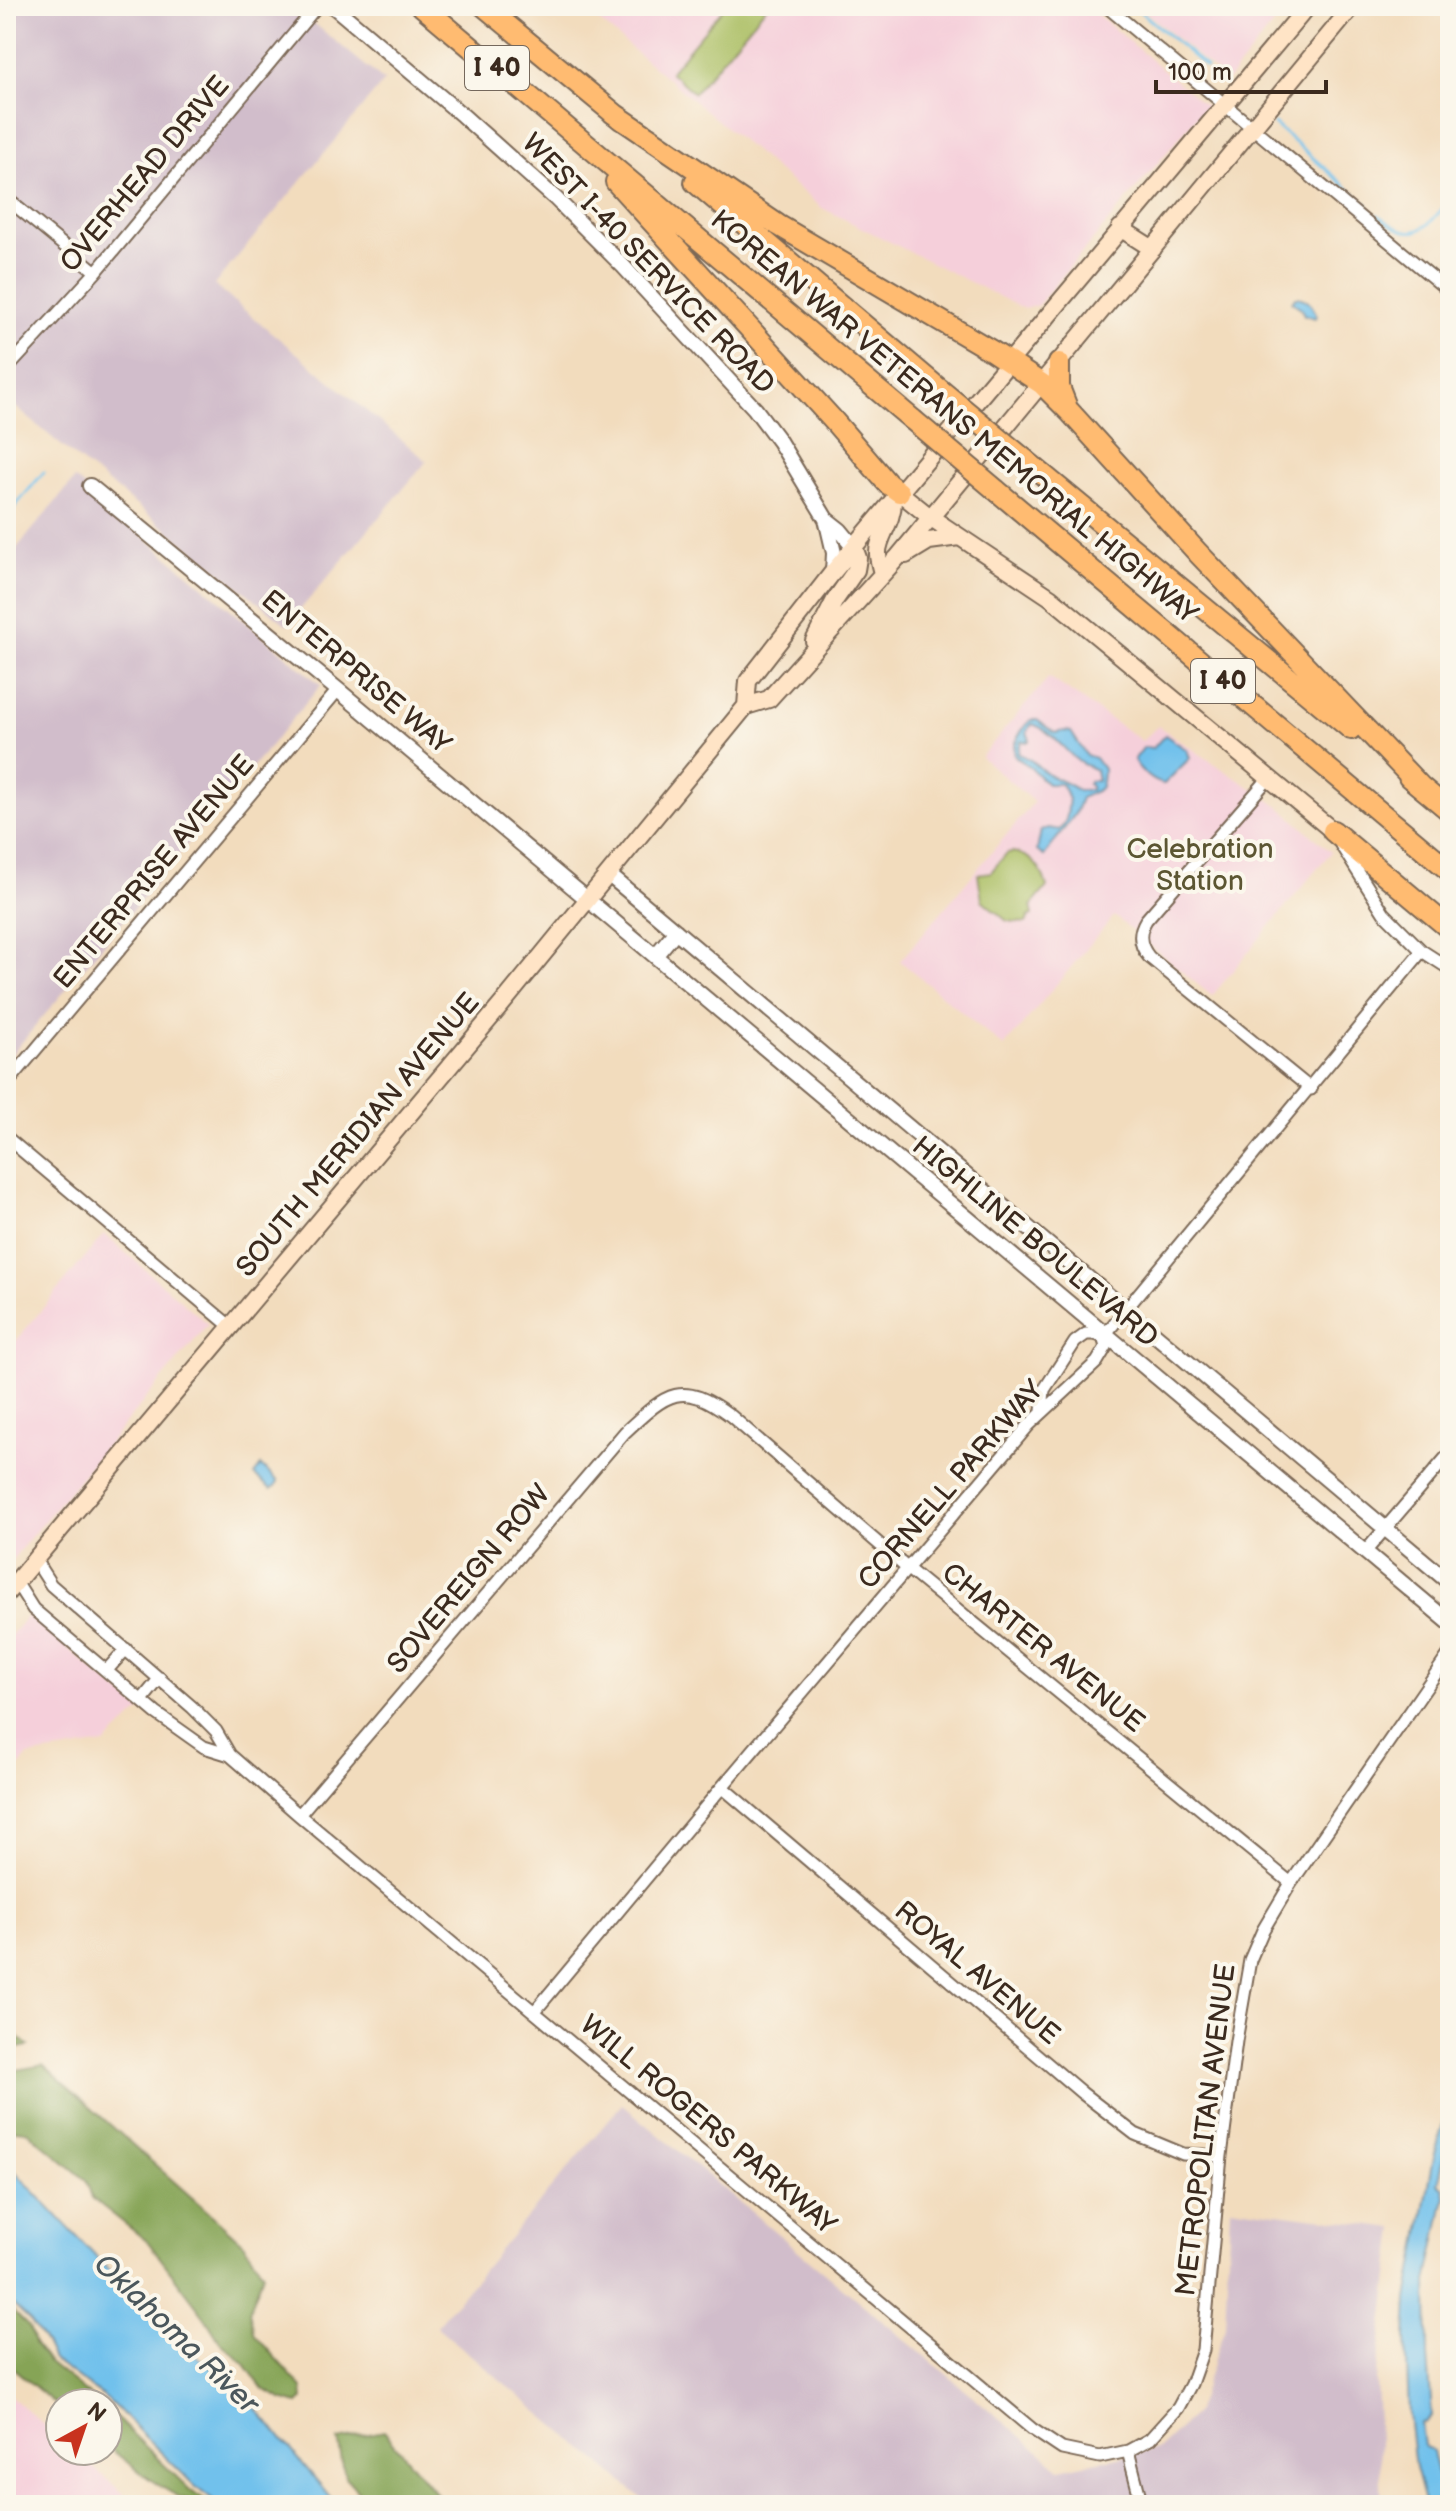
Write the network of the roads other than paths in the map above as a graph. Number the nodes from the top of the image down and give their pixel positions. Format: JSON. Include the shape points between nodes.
{"nodes":[{"id":1,"x":317,"y":6,"type":"edge"},
{"id":2,"x":333,"y":6,"type":"edge"},
{"id":3,"x":422,"y":6,"type":"edge"},
{"id":4,"x":484,"y":6,"type":"edge"},
{"id":5,"x":1106,"y":6,"type":"edge"},
{"id":6,"x":1308,"y":6,"type":"edge"},
{"id":7,"x":1353,"y":6,"type":"edge"},
{"id":8,"x":1224,"y":105,"type":"junction"},
{"id":9,"x":613,"y":113,"type":"junction"},
{"id":10,"x":1252,"y":128,"type":"junction"},
{"id":11,"x":571,"y":131,"type":"junction"},
{"id":12,"x":6,"y":198,"type":"edge"},
{"id":13,"x":1120,"y":228,"type":"junction"},
{"id":14,"x":1153,"y":249,"type":"junction"},
{"id":15,"x":96,"y":272,"type":"junction"},
{"id":16,"x":1450,"y":292,"type":"edge"},
{"id":17,"x":1008,"y":361,"type":"junction"},
{"id":18,"x":1059,"y":363,"type":"junction"},
{"id":19,"x":6,"y":370,"type":"edge"},
{"id":20,"x":1042,"y":384,"type":"junction"},
{"id":21,"x":1070,"y":412,"type":"junction"},
{"id":22,"x":90,"y":486,"type":"dead end"},
{"id":23,"x":896,"y":496,"type":"junction"},
{"id":24,"x":930,"y":517,"type":"junction"},
{"id":25,"x":826,"y":519,"type":"junction"},
{"id":26,"x":959,"y":537,"type":"junction"},
{"id":27,"x":854,"y":547,"type":"junction"},
{"id":28,"x":897,"y":558,"type":"junction"},
{"id":29,"x":833,"y":572,"type":"junction"},
{"id":30,"x":882,"y":574,"type":"junction"},
{"id":31,"x":810,"y":653,"type":"junction"},
{"id":32,"x":338,"y":690,"type":"junction"},
{"id":33,"x":746,"y":706,"type":"junction"},
{"id":34,"x":1268,"y":779,"type":"junction"},
{"id":35,"x":1420,"y":786,"type":"junction"},
{"id":36,"x":1450,"y":811,"type":"edge"},
{"id":37,"x":1333,"y":831,"type":"junction"},
{"id":38,"x":1450,"y":871,"type":"edge"},
{"id":39,"x":608,"y":874,"type":"junction"},
{"id":40,"x":588,"y":899,"type":"junction"},
{"id":41,"x":1450,"y":929,"type":"edge"},
{"id":42,"x":676,"y":931,"type":"junction"},
{"id":43,"x":1422,"y":951,"type":"junction"},
{"id":44,"x":655,"y":956,"type":"junction"},
{"id":45,"x":1450,"y":969,"type":"edge"},
{"id":46,"x":6,"y":1085,"type":"edge"},
{"id":47,"x":1311,"y":1089,"type":"junction"},
{"id":48,"x":6,"y":1137,"type":"edge"},
{"id":49,"x":1127,"y":1309,"type":"junction"},
{"id":50,"x":231,"y":1327,"type":"junction"},
{"id":51,"x":1104,"y":1336,"type":"junction"},
{"id":52,"x":689,"y":1393,"type":"joint"},
{"id":53,"x":1042,"y":1411,"type":"junction"},
{"id":54,"x":1450,"y":1453,"type":"edge"},
{"id":55,"x":1386,"y":1527,"type":"junction"},
{"id":56,"x":1365,"y":1552,"type":"junction"},
{"id":57,"x":35,"y":1560,"type":"junction"},
{"id":58,"x":908,"y":1569,"type":"junction"},
{"id":59,"x":1450,"y":1583,"type":"edge"},
{"id":60,"x":11,"y":1588,"type":"edge"},
{"id":61,"x":1450,"y":1623,"type":"edge"},
{"id":62,"x":126,"y":1649,"type":"junction"},
{"id":63,"x":1450,"y":1653,"type":"edge"},
{"id":64,"x":107,"y":1670,"type":"junction"},
{"id":65,"x":160,"y":1678,"type":"junction"},
{"id":66,"x":142,"y":1700,"type":"junction"},
{"id":67,"x":230,"y":1755,"type":"junction"},
{"id":68,"x":722,"y":1787,"type":"junction"},
{"id":69,"x":299,"y":1815,"type":"junction"},
{"id":70,"x":1291,"y":1883,"type":"junction"},
{"id":71,"x":535,"y":2011,"type":"junction"},
{"id":72,"x":1221,"y":2156,"type":"junction"},
{"id":73,"x":1128,"y":2451,"type":"junction"},
{"id":74,"x":1142,"y":2505,"type":"edge"}],
"edges":[{"from":1,"to":15,"type":"street","name":"OVERHEAD DRIVE"},
{"from":2,"to":25,"type":"street","name":"WEST I-40 SERVICE ROAD","via":[[514,161],[623,266],[766,423]]},
{"from":3,"to":11,"type":"highway","name":"KOREAN WAR VETERANS MEMORIAL HIGHWAY","number":"I 40"},
{"from":4,"to":9,"type":"highway","name":"KOREAN WAR VETERANS MEMORIAL HIGHWAY","number":"I 40"},
{"from":5,"to":8,"type":"street"},
{"from":6,"to":8,"type":"main road","name":"SOUTH MERIDIAN AVENUE"},
{"from":7,"to":10,"type":"main road","name":"SOUTH MERIDIAN AVENUE"},
{"from":8,"to":10,"type":"street"},
{"from":8,"to":13,"type":"main road","name":"SOUTH MERIDIAN AVENUE"},
{"from":9,"to":17,"type":"highway","via":[[778,225]]},
{"from":9,"to":35,"type":"highway","name":"KOREAN WAR VETERANS MEMORIAL HIGHWAY","number":"I 40","bridge":true},
{"from":10,"to":14,"type":"main road","name":"SOUTH MERIDIAN AVENUE"},
{"from":10,"to":16,"type":"street"},
{"from":11,"to":23,"type":"highway"},
{"from":11,"to":38,"type":"highway","name":"KOREAN WAR VETERANS MEMORIAL HIGHWAY","number":"I 40","bridge":true},
{"from":12,"to":15,"type":"street"},
{"from":13,"to":14,"type":"main road"},
{"from":13,"to":17,"type":"main road","name":"SOUTH MERIDIAN AVENUE"},
{"from":14,"to":18,"type":"main road","name":"SOUTH MERIDIAN AVENUE"},
{"from":15,"to":19,"type":"street","name":"OVERHEAD DRIVE"},
{"from":17,"to":20,"type":"highway"},
{"from":17,"to":23,"type":"main road","name":"SOUTH MERIDIAN AVENUE"},
{"from":18,"to":20,"type":"main road","name":"SOUTH MERIDIAN AVENUE"},
{"from":18,"to":21,"type":"highway","via":[[1059,387]]},
{"from":20,"to":21,"type":"highway"},
{"from":20,"to":24,"type":"main road","name":"SOUTH MERIDIAN AVENUE"},
{"from":21,"to":35,"type":"highway"},
{"from":22,"to":32,"type":"street","name":"ENTERPRISE WAY"},
{"from":23,"to":24,"type":"main road"},
{"from":23,"to":27,"type":"main road","name":"SOUTH MERIDIAN AVENUE"},
{"from":23,"to":30,"type":"main road","via":[[879,542]]},
{"from":24,"to":26,"type":"main road"},
{"from":24,"to":28,"type":"main road","name":"SOUTH MERIDIAN AVENUE"},
{"from":25,"to":27,"type":"street","name":"WEST I-40 SERVICE ROAD"},
{"from":25,"to":29,"type":"street","name":"WEST I-40 SERVICE ROAD"},
{"from":26,"to":28,"type":"main road","via":[[924,543]]},
{"from":26,"to":34,"type":"main road","via":[[1050,597]]},
{"from":27,"to":29,"type":"main road","name":"SOUTH MERIDIAN AVENUE"},
{"from":27,"to":31,"type":"main road","via":[[856,570]]},
{"from":28,"to":30,"type":"main road","name":"SOUTH MERIDIAN AVENUE"},
{"from":29,"to":33,"type":"main road","name":"SOUTH MERIDIAN AVENUE","via":[[748,681]]},
{"from":30,"to":31,"type":"main road","name":"SOUTH MERIDIAN AVENUE"},
{"from":31,"to":33,"type":"main road","name":"SOUTH MERIDIAN AVENUE","via":[[769,699]]},
{"from":32,"to":40,"type":"street","name":"ENTERPRISE WAY"},
{"from":32,"to":46,"type":"street","name":"ENTERPRISE AVENUE"},
{"from":33,"to":39,"type":"main road","name":"SOUTH MERIDIAN AVENUE"},
{"from":34,"to":37,"type":"main road"},
{"from":34,"to":47,"type":"street","via":[[1146,920],[1140,937],[1149,957]]},
{"from":35,"to":36,"type":"highway","name":"KOREAN WAR VETERANS MEMORIAL HIGHWAY","number":"I 40"},
{"from":37,"to":41,"type":"highway"},
{"from":37,"to":43,"type":"street","via":[[1384,913]]},
{"from":39,"to":40,"type":"main road","name":"SOUTH MERIDIAN AVENUE"},
{"from":39,"to":42,"type":"street","name":"HIGHLINE BOULEVARD"},
{"from":40,"to":44,"type":"street","name":"HIGHLINE BOULEVARD"},
{"from":40,"to":50,"type":"main road","name":"SOUTH MERIDIAN AVENUE"},
{"from":42,"to":44,"type":"street"},
{"from":42,"to":49,"type":"street","name":"HIGHLINE BOULEVARD"},
{"from":43,"to":45,"type":"street"},
{"from":43,"to":47,"type":"street","name":"CORNELL PARKWAY"},
{"from":44,"to":51,"type":"street","name":"HIGHLINE BOULEVARD"},
{"from":47,"to":49,"type":"street","name":"CORNELL PARKWAY"},
{"from":48,"to":50,"type":"street"},
{"from":49,"to":51,"type":"street","name":"CORNELL PARKWAY"},
{"from":49,"to":55,"type":"street","name":"HIGHLINE BOULEVARD"},
{"from":50,"to":57,"type":"main road","name":"SOUTH MERIDIAN AVENUE"},
{"from":51,"to":53,"type":"street","name":"CORNELL PARKWAY","via":[[1106,1347],[1097,1362]]},
{"from":51,"to":53,"type":"street","via":[[1086,1334],[1075,1342],[1044,1390]]},
{"from":51,"to":56,"type":"street","name":"HIGHLINE BOULEVARD"},
{"from":52,"to":58,"type":"street","name":"CHARTER AVENUE","via":[[731,1416]]},
{"from":52,"to":69,"type":"street","name":"SOVEREIGN ROW","via":[[649,1409],[625,1432]]},
{"from":53,"to":58,"type":"street","name":"CORNELL PARKWAY"},
{"from":54,"to":55,"type":"street"},
{"from":55,"to":56,"type":"street"},
{"from":55,"to":59,"type":"street","name":"HIGHLINE BOULEVARD"},
{"from":56,"to":61,"type":"street","name":"HIGHLINE BOULEVARD"},
{"from":57,"to":60,"type":"main road","name":"SOUTH MERIDIAN AVENUE"},
{"from":57,"to":62,"type":"street","name":"WILL ROGERS PARKWAY","via":[[51,1585]]},
{"from":58,"to":68,"type":"street","name":"CORNELL PARKWAY"},
{"from":58,"to":70,"type":"street","name":"CHARTER AVENUE"},
{"from":60,"to":64,"type":"street","name":"WILL ROGERS PARKWAY"},
{"from":62,"to":64,"type":"street"},
{"from":62,"to":65,"type":"street","name":"WILL ROGERS PARKWAY"},
{"from":63,"to":70,"type":"street","name":"METROPOLITAN AVENUE"},
{"from":64,"to":66,"type":"street","name":"WILL ROGERS PARKWAY"},
{"from":65,"to":66,"type":"street"},
{"from":65,"to":67,"type":"street","name":"WILL ROGERS PARKWAY","via":[[216,1731]]},
{"from":66,"to":67,"type":"street","name":"WILL ROGERS PARKWAY","via":[[204,1747]]},
{"from":67,"to":69,"type":"street","name":"WILL ROGERS PARKWAY"},
{"from":68,"to":71,"type":"street","name":"CORNELL PARKWAY"},
{"from":68,"to":72,"type":"street","name":"ROYAL AVENUE","via":[[1135,2134],[1183,2154]]},
{"from":69,"to":71,"type":"street","name":"WILL ROGERS PARKWAY"},
{"from":70,"to":72,"type":"street","name":"METROPOLITAN AVENUE","via":[[1250,1960]]},
{"from":71,"to":73,"type":"street","name":"WILL ROGERS PARKWAY","via":[[1032,2429],[1062,2449],[1100,2457]]},
{"from":72,"to":73,"type":"street","name":"METROPOLITAN AVENUE","via":[[1203,2350],[1178,2408],[1150,2439]]},
{"from":73,"to":74,"type":"street"}]}
